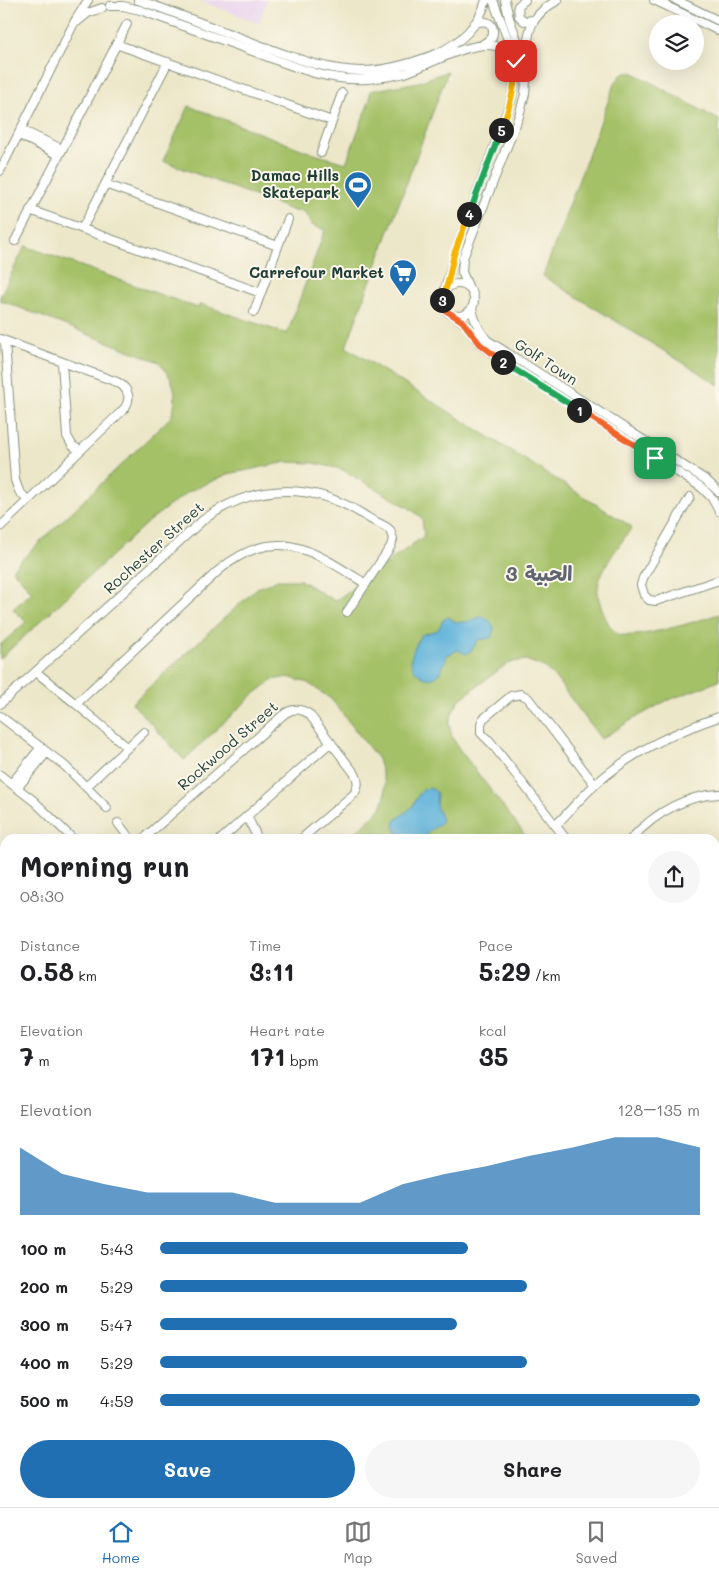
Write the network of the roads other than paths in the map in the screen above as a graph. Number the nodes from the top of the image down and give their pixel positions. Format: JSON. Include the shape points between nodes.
{"nodes":[{"id":1,"x":90,"y":0,"type":"edge"},
{"id":2,"x":138,"y":0,"type":"edge"},
{"id":3,"x":486,"y":0,"type":"edge"},
{"id":4,"x":493,"y":0,"type":"edge"},
{"id":5,"x":505,"y":0,"type":"edge"},
{"id":6,"x":525,"y":0,"type":"edge"},
{"id":7,"x":558,"y":0,"type":"edge"},
{"id":8,"x":654,"y":0,"type":"edge"},
{"id":9,"x":676,"y":0,"type":"edge"},
{"id":10,"x":110,"y":4,"type":"edge"},
{"id":11,"x":534,"y":20,"type":"junction"},
{"id":12,"x":719,"y":21,"type":"edge"},
{"id":13,"x":127,"y":24,"type":"dead end"},
{"id":14,"x":474,"y":24,"type":"junction"},
{"id":15,"x":71,"y":30,"type":"junction"},
{"id":16,"x":719,"y":31,"type":"edge"},
{"id":17,"x":116,"y":44,"type":"junction"},
{"id":18,"x":481,"y":44,"type":"junction"},
{"id":19,"x":168,"y":62,"type":"junction"},
{"id":20,"x":527,"y":67,"type":"junction"},
{"id":21,"x":516,"y":74,"type":"junction"},
{"id":22,"x":342,"y":93,"type":"dead end"},
{"id":23,"x":332,"y":121,"type":"junction"},
{"id":24,"x":20,"y":132,"type":"junction"},
{"id":25,"x":60,"y":152,"type":"junction"},
{"id":26,"x":321,"y":153,"type":"dead end"},
{"id":27,"x":0,"y":171,"type":"edge"},
{"id":28,"x":105,"y":184,"type":"junction"},
{"id":29,"x":30,"y":210,"type":"junction"},
{"id":30,"x":288,"y":219,"type":"dead end"},
{"id":31,"x":82,"y":229,"type":"junction"},
{"id":32,"x":14,"y":241,"type":"dead end"},
{"id":33,"x":278,"y":246,"type":"junction"},
{"id":34,"x":468,"y":286,"type":"junction"},
{"id":35,"x":445,"y":289,"type":"junction"},
{"id":36,"x":261,"y":293,"type":"junction"},
{"id":37,"x":472,"y":308,"type":"junction"},
{"id":38,"x":254,"y":312,"type":"dead end"},
{"id":39,"x":456,"y":316,"type":"junction"},
{"id":40,"x":3,"y":340,"type":"edge"},
{"id":41,"x":62,"y":362,"type":"junction"},
{"id":42,"x":80,"y":451,"type":"junction"},
{"id":43,"x":719,"y":492,"type":"edge"},
{"id":44,"x":690,"y":497,"type":"dead end"},
{"id":45,"x":27,"y":500,"type":"junction"},
{"id":46,"x":719,"y":511,"type":"edge"},
{"id":47,"x":0,"y":528,"type":"edge"},
{"id":48,"x":719,"y":580,"type":"edge"},
{"id":49,"x":366,"y":584,"type":"junction"},
{"id":50,"x":347,"y":612,"type":"dead end"},
{"id":51,"x":36,"y":672,"type":"junction"},
{"id":52,"x":0,"y":704,"type":"edge"},
{"id":53,"x":76,"y":704,"type":"junction"},
{"id":54,"x":0,"y":716,"type":"edge"},
{"id":55,"x":719,"y":717,"type":"edge"},
{"id":56,"x":144,"y":732,"type":"dead end"},
{"id":57,"x":330,"y":742,"type":"junction"},
{"id":58,"x":127,"y":747,"type":"junction"},
{"id":59,"x":44,"y":749,"type":"junction"},
{"id":60,"x":0,"y":775,"type":"edge"},
{"id":61,"x":15,"y":785,"type":"junction"},
{"id":62,"x":595,"y":785,"type":"junction"},
{"id":63,"x":86,"y":786,"type":"junction"},
{"id":64,"x":719,"y":794,"type":"edge"},
{"id":65,"x":107,"y":808,"type":"dead end"},
{"id":66,"x":247,"y":816,"type":"junction"},
{"id":67,"x":118,"y":823,"type":"dead end"},
{"id":68,"x":556,"y":825,"type":"junction"},
{"id":69,"x":68,"y":834,"type":"edge"},
{"id":70,"x":126,"y":834,"type":"edge"},
{"id":71,"x":149,"y":834,"type":"edge"},
{"id":72,"x":227,"y":834,"type":"edge"},
{"id":73,"x":256,"y":834,"type":"edge"},
{"id":74,"x":308,"y":834,"type":"edge"},
{"id":75,"x":562,"y":834,"type":"edge"},
{"id":76,"x":637,"y":834,"type":"edge"}],
"edges":[{"from":1,"to":10,"type":"street","via":[[95,5]]},
{"from":1,"to":15,"type":"street"},
{"from":2,"to":14,"type":"street","via":[[308,62],[344,70],[382,69],[419,61],[450,47]]},
{"from":3,"to":14,"type":"street"},
{"from":4,"to":21,"type":"street","via":[[513,51]]},
{"from":5,"to":20,"type":"street"},
{"from":6,"to":11,"type":"street","via":[[518,6],[519,16],[524,21]]},
{"from":7,"to":11,"type":"street"},
{"from":8,"to":16,"type":"street"},
{"from":9,"to":12,"type":"street"},
{"from":10,"to":15,"type":"street","via":[[82,17]]},
{"from":10,"to":18,"type":"street","via":[[140,10],[308,71],[346,79],[403,73]]},
{"from":11,"to":20,"type":"street","via":[[527,42]]},
{"from":13,"to":17,"type":"street"},
{"from":14,"to":18,"type":"street","via":[[482,21],[492,26],[492,38]]},
{"from":15,"to":24,"type":"street"},
{"from":17,"to":19,"type":"street"},
{"from":17,"to":25,"type":"street"},
{"from":18,"to":21,"type":"street","via":[[503,50]]},
{"from":19,"to":23,"type":"street"},
{"from":19,"to":28,"type":"street"},
{"from":20,"to":34,"type":"street","via":[[523,106],[463,258],[462,272]]},
{"from":21,"to":35,"type":"street","via":[[507,114]]},
{"from":22,"to":23,"type":"street"},
{"from":23,"to":26,"type":"street"},
{"from":24,"to":25,"type":"street"},
{"from":24,"to":27,"type":"street"},
{"from":25,"to":29,"type":"street"},
{"from":28,"to":31,"type":"street"},
{"from":28,"to":33,"type":"street"},
{"from":29,"to":31,"type":"street"},
{"from":29,"to":32,"type":"street"},
{"from":30,"to":33,"type":"street"},
{"from":31,"to":36,"type":"street"},
{"from":33,"to":36,"type":"street"},
{"from":34,"to":35,"type":"street","via":[[456,283]]},
{"from":34,"to":37,"type":"street","via":[[475,296]]},
{"from":35,"to":39,"type":"street","via":[[443,306]]},
{"from":36,"to":38,"type":"street"},
{"from":37,"to":39,"type":"street","via":[[465,315]]},
{"from":37,"to":43,"type":"street","name":"Golf Town","via":[[478,327],[487,340],[706,480]]},
{"from":39,"to":46,"type":"street","name":"Golf Town","via":[[496,357],[701,487]]},
{"from":40,"to":41,"type":"street"},
{"from":40,"to":45,"type":"street","via":[[15,480]]},
{"from":41,"to":42,"type":"street","via":[[67,436]]},
{"from":41,"to":42,"type":"street","via":[[122,385],[129,395],[126,406]]},
{"from":42,"to":45,"type":"street"},
{"from":44,"to":48,"type":"street","via":[[643,578],[642,592],[649,600],[660,601]]},
{"from":45,"to":47,"type":"street"},
{"from":49,"to":50,"type":"street","name":"Rochester Street"},
{"from":49,"to":51,"type":"street","name":"Rochester Street","via":[[392,543],[388,527],[344,504],[317,495],[279,491],[249,496],[220,508],[203,520]]},
{"from":49,"to":53,"type":"street","via":[[307,549],[275,546],[244,553],[218,571]]},
{"from":51,"to":52,"type":"street","name":"Rochester Street"},
{"from":51,"to":53,"type":"street"},
{"from":53,"to":58,"type":"street"},
{"from":54,"to":59,"type":"street"},
{"from":55,"to":62,"type":"street","via":[[655,743],[620,764]]},
{"from":56,"to":58,"type":"street"},
{"from":57,"to":66,"type":"street"},
{"from":57,"to":71,"type":"street","name":"Rockwood Street","via":[[306,712],[298,709],[289,711]]},
{"from":57,"to":74,"type":"street","name":"Rockwood Street","via":[[355,774],[357,788]]},
{"from":58,"to":63,"type":"street"},
{"from":59,"to":61,"type":"street"},
{"from":59,"to":63,"type":"street"},
{"from":60,"to":61,"type":"street"},
{"from":61,"to":69,"type":"street"},
{"from":62,"to":68,"type":"street"},
{"from":62,"to":68,"type":"street","via":[[534,707],[521,698],[506,700],[483,719],[480,728],[484,737]]},
{"from":63,"to":65,"type":"street"},
{"from":64,"to":76,"type":"street","via":[[691,798],[677,804]]},
{"from":66,"to":72,"type":"street"},
{"from":66,"to":73,"type":"street"},
{"from":67,"to":70,"type":"street"},
{"from":68,"to":75,"type":"street"}]}
